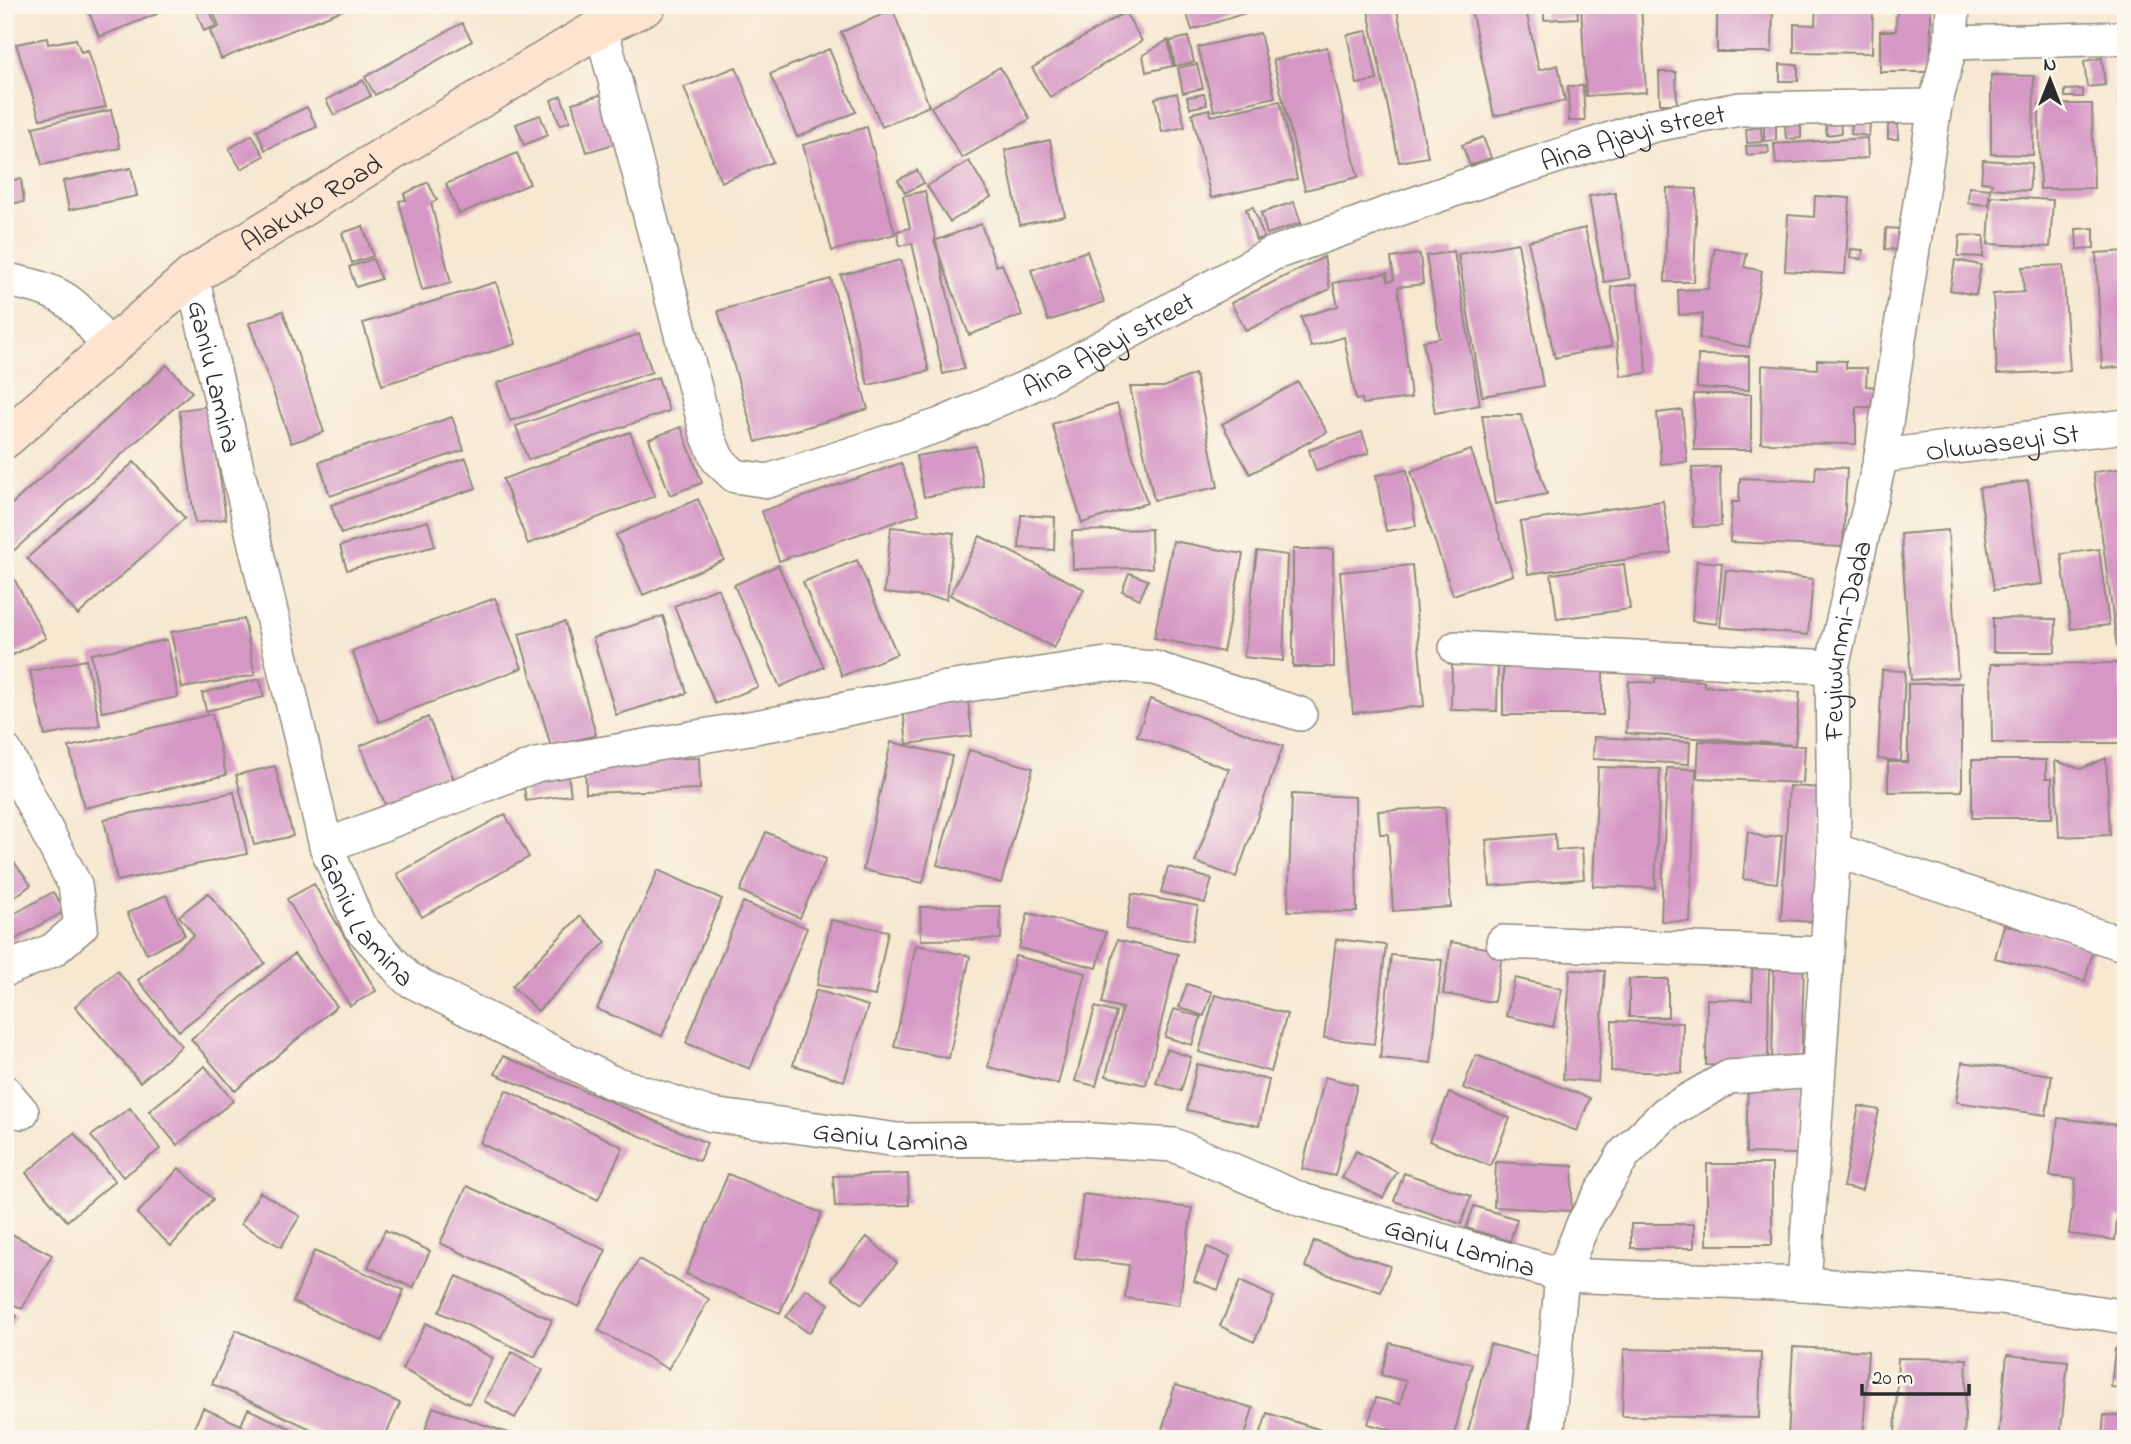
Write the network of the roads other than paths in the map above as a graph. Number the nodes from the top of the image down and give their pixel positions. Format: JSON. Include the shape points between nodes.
{"nodes":[{"id":1,"x":647,"y":5,"type":"edge"},
{"id":2,"x":1953,"y":5,"type":"edge"},
{"id":3,"x":601,"y":27,"type":"junction"},
{"id":4,"x":2126,"y":38,"type":"edge"},
{"id":5,"x":1951,"y":43,"type":"junction"},
{"id":6,"x":1935,"y":106,"type":"junction"},
{"id":7,"x":192,"y":276,"type":"junction"},
{"id":8,"x":5,"y":280,"type":"edge"},
{"id":9,"x":108,"y":350,"type":"junction"},
{"id":10,"x":2126,"y":426,"type":"edge"},
{"id":11,"x":5,"y":439,"type":"edge"},
{"id":12,"x":1881,"y":456,"type":"junction"},
{"id":13,"x":1457,"y":648,"type":"dead end"},
{"id":14,"x":1832,"y":667,"type":"junction"},
{"id":15,"x":1300,"y":714,"type":"dead end"},
{"id":16,"x":5,"y":751,"type":"edge"},
{"id":17,"x":326,"y":846,"type":"junction"},
{"id":18,"x":1834,"y":850,"type":"junction"},
{"id":19,"x":1503,"y":942,"type":"dead end"},
{"id":20,"x":2126,"y":945,"type":"edge"},
{"id":21,"x":1825,"y":954,"type":"junction"},
{"id":22,"x":5,"y":970,"type":"edge"},
{"id":23,"x":1817,"y":1071,"type":"junction"},
{"id":24,"x":1562,"y":1275,"type":"junction"},
{"id":25,"x":1804,"y":1284,"type":"junction"},
{"id":26,"x":2126,"y":1317,"type":"edge"},
{"id":27,"x":1547,"y":1439,"type":"edge"}],
"edges":[{"from":1,"to":3,"type":"main road","name":"Alakuko Road"},
{"from":2,"to":5,"type":"street","name":"Feyiwunmi-Dada"},
{"from":3,"to":6,"type":"street","name":"Aina Ajayi street","via":[[706,434],[718,460],[736,477],[768,481],[940,425],[1036,383],[1272,254],[1472,183],[1654,125],[1740,109]]},
{"from":3,"to":7,"type":"main road","name":"Alakuko Road"},
{"from":4,"to":5,"type":"street"},
{"from":5,"to":6,"type":"street","name":"Feyiwunmi-Dada"},
{"from":6,"to":12,"type":"street","name":"Feyiwunmi-Dada"},
{"from":7,"to":9,"type":"main road","name":"Alakuko Road"},
{"from":7,"to":17,"type":"street","name":"Ganiu Lamina"},
{"from":8,"to":9,"type":"street","via":[[37,285],[71,300],[91,321]]},
{"from":9,"to":11,"type":"main road","name":"Alakuko Road"},
{"from":10,"to":12,"type":"street","name":"Oluwaseyi St"},
{"from":12,"to":14,"type":"street","name":"Feyiwunmi-Dada"},
{"from":13,"to":14,"type":"street"},
{"from":14,"to":18,"type":"street","name":"Feyiwunmi-Dada"},
{"from":15,"to":17,"type":"street","via":[[1154,668],[1106,664],[948,688],[536,765]]},
{"from":16,"to":22,"type":"street","via":[[75,885],[80,926],[53,950]]},
{"from":17,"to":24,"type":"street","name":"Ganiu Lamina","via":[[359,926],[408,979],[611,1082],[712,1115],[898,1140],[1076,1139],[1174,1145],[1302,1200]]},
{"from":18,"to":20,"type":"street"},
{"from":18,"to":21,"type":"street","name":"Feyiwunmi-Dada"},
{"from":19,"to":21,"type":"street"},
{"from":21,"to":23,"type":"street","name":"Feyiwunmi-Dada"},
{"from":23,"to":24,"type":"street","via":[[1729,1076],[1666,1112],[1624,1154],[1584,1222]]},
{"from":23,"to":25,"type":"street","name":"Feyiwunmi-Dada"},
{"from":24,"to":25,"type":"street","name":"Ganiu Lamina"},
{"from":24,"to":27,"type":"street"},
{"from":25,"to":26,"type":"street","name":"Ganiu Lamina","via":[[2001,1298]]}]}
